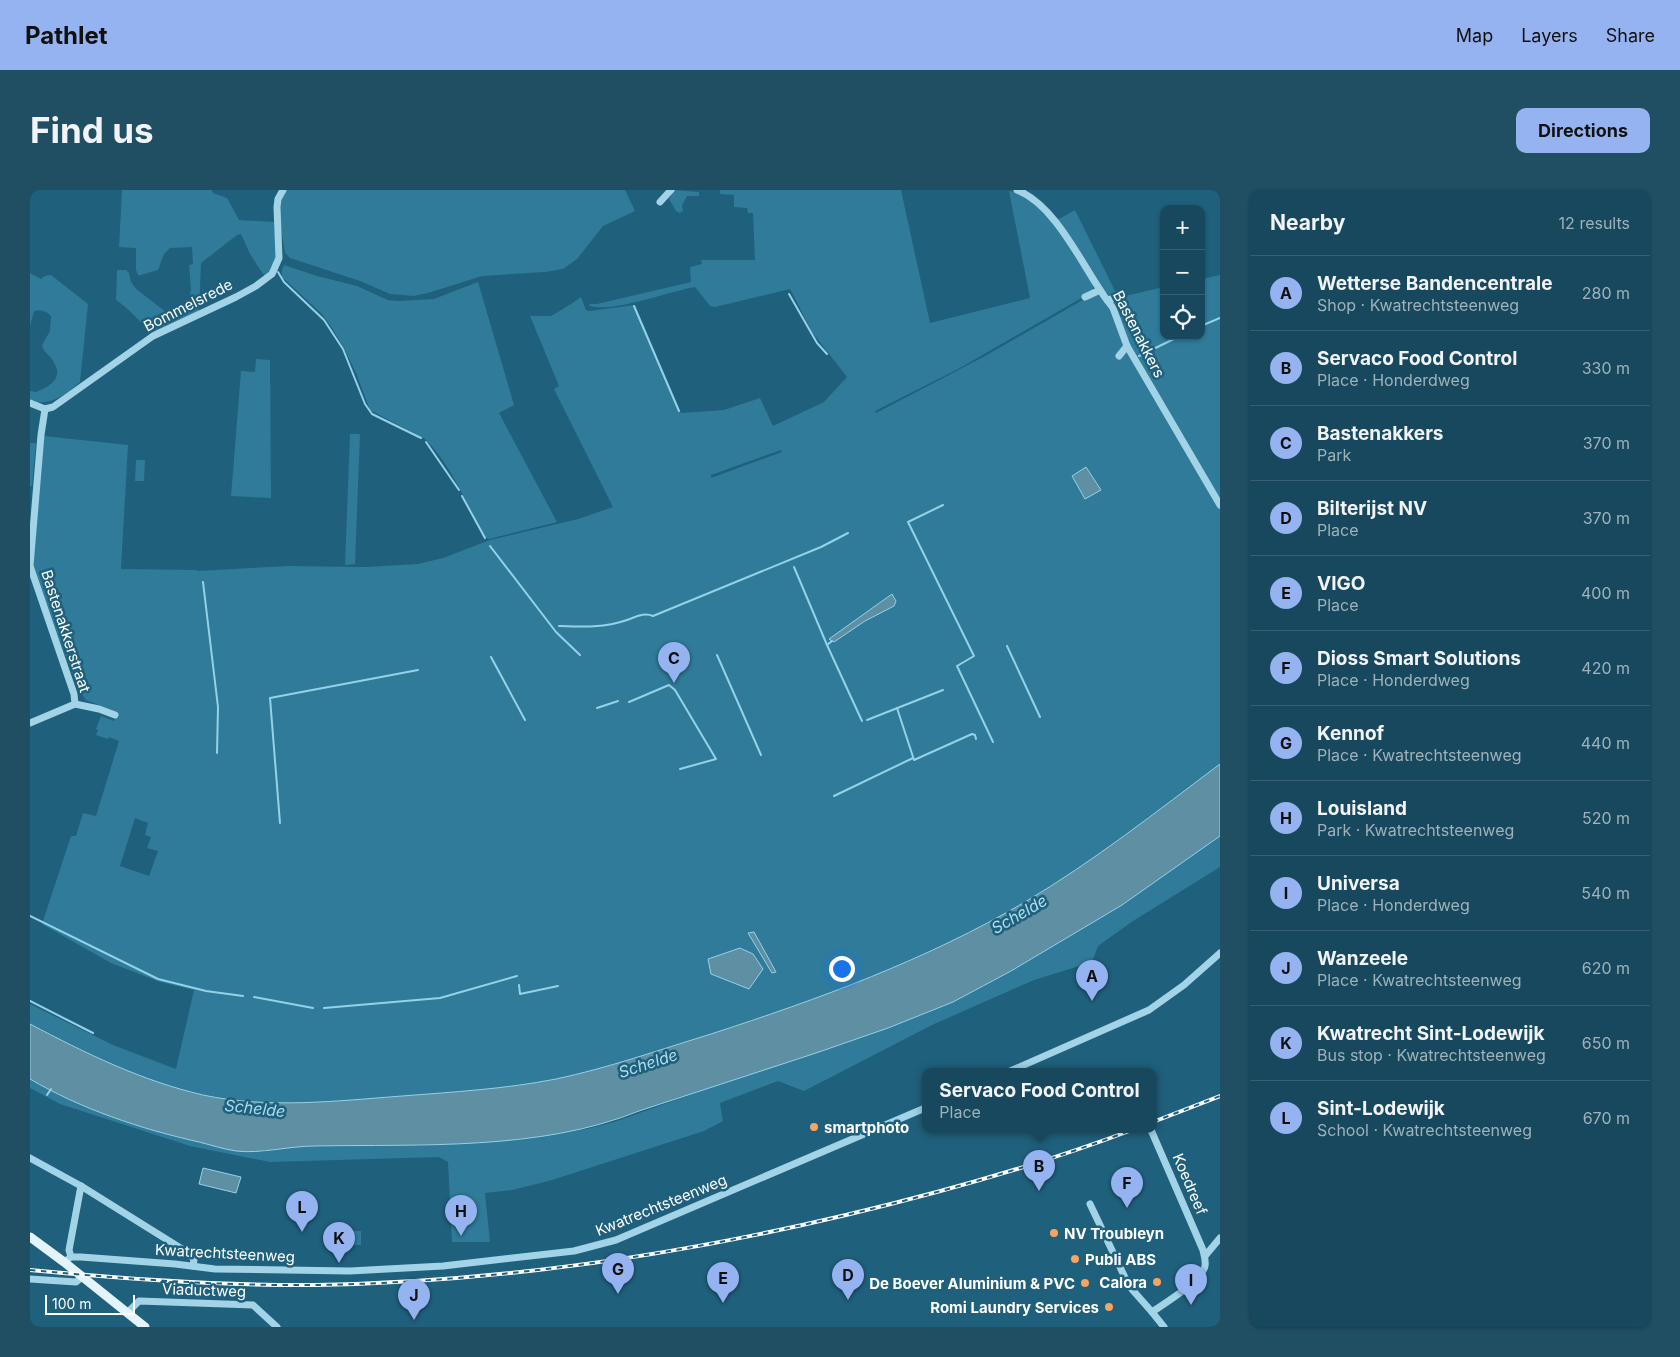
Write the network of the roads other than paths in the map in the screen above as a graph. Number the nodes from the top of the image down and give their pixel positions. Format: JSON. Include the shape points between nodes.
{"nodes":[{"id":1,"x":283,"y":190,"type":"edge"},
{"id":2,"x":671,"y":190,"type":"edge"},
{"id":3,"x":1017,"y":190,"type":"edge"},
{"id":4,"x":660,"y":202,"type":"dead end"},
{"id":5,"x":1100,"y":290,"type":"junction"},
{"id":6,"x":1086,"y":297,"type":"dead end"},
{"id":7,"x":1119,"y":298,"type":"dead end"},
{"id":8,"x":1108,"y":300,"type":"junction"},
{"id":9,"x":1127,"y":346,"type":"junction"},
{"id":10,"x":1119,"y":356,"type":"dead end"},
{"id":11,"x":30,"y":403,"type":"edge"},
{"id":12,"x":45,"y":410,"type":"junction"},
{"id":13,"x":1220,"y":505,"type":"edge"},
{"id":14,"x":30,"y":567,"type":"edge"},
{"id":15,"x":73,"y":706,"type":"junction"},
{"id":16,"x":115,"y":715,"type":"dead end"},
{"id":17,"x":30,"y":722,"type":"edge"},
{"id":18,"x":1220,"y":953,"type":"edge"},
{"id":19,"x":1017,"y":1068,"type":"edge"},
{"id":20,"x":922,"y":1109,"type":"edge"},
{"id":21,"x":1152,"y":1133,"type":"edge"},
{"id":22,"x":30,"y":1158,"type":"edge"},
{"id":23,"x":81,"y":1186,"type":"junction"},
{"id":24,"x":1090,"y":1204,"type":"dead end"},
{"id":25,"x":30,"y":1237,"type":"edge"},
{"id":26,"x":1220,"y":1238,"type":"edge"},
{"id":27,"x":1204,"y":1253,"type":"junction"},
{"id":28,"x":68,"y":1259,"type":"junction"},
{"id":29,"x":193,"y":1266,"type":"junction"},
{"id":30,"x":82,"y":1277,"type":"junction"},
{"id":31,"x":30,"y":1279,"type":"edge"},
{"id":32,"x":1152,"y":1312,"type":"junction"},
{"id":33,"x":127,"y":1313,"type":"junction"},
{"id":34,"x":1161,"y":1326,"type":"edge"},
{"id":35,"x":145,"y":1327,"type":"edge"},
{"id":36,"x":276,"y":1327,"type":"edge"}],
"edges":[{"from":1,"to":12,"type":"street","name":"Bommelsrede","via":[[277,208],[279,258],[272,274],[236,297],[163,331]]},
{"from":2,"to":4,"type":"street"},
{"from":3,"to":5,"type":"street","name":"Bastenakkers","via":[[1027,194],[1056,222]]},
{"from":5,"to":6,"type":"street"},
{"from":5,"to":8,"type":"street","name":"Bastenakkers"},
{"from":7,"to":8,"type":"street"},
{"from":8,"to":9,"type":"street","name":"Bastenakkers"},
{"from":9,"to":10,"type":"street"},
{"from":9,"to":13,"type":"street","name":"Bastenakkers"},
{"from":11,"to":12,"type":"street"},
{"from":12,"to":14,"type":"street"},
{"from":14,"to":15,"type":"street","name":"Bastenakkerstraat","via":[[74,694]]},
{"from":15,"to":16,"type":"street","name":"Bastenakkerstraat","via":[[99,709]]},
{"from":15,"to":17,"type":"street"},
{"from":18,"to":19,"type":"street","via":[[1184,985],[1148,1010]]},
{"from":20,"to":29,"type":"street","name":"Kwatrechtsteenweg","via":[[616,1240],[586,1249],[410,1268],[300,1271],[215,1270]]},
{"from":21,"to":27,"type":"street","name":"Koedreef"},
{"from":22,"to":23,"type":"street"},
{"from":23,"to":28,"type":"street"},
{"from":23,"to":29,"type":"street","via":[[190,1254]]},
{"from":24,"to":32,"type":"street","via":[[1129,1286]]},
{"from":25,"to":28,"type":"main road"},
{"from":26,"to":27,"type":"street"},
{"from":27,"to":32,"type":"street","via":[[1205,1267],[1197,1278]]},
{"from":28,"to":29,"type":"street","name":"Kwatrechtsteenweg"},
{"from":28,"to":30,"type":"main road"},
{"from":30,"to":31,"type":"street","via":[[76,1282]]},
{"from":30,"to":33,"type":"main road"},
{"from":32,"to":34,"type":"street"},
{"from":33,"to":35,"type":"main road"},
{"from":33,"to":36,"type":"street","name":"Viaductweg","via":[[139,1301],[253,1305]]}]}
